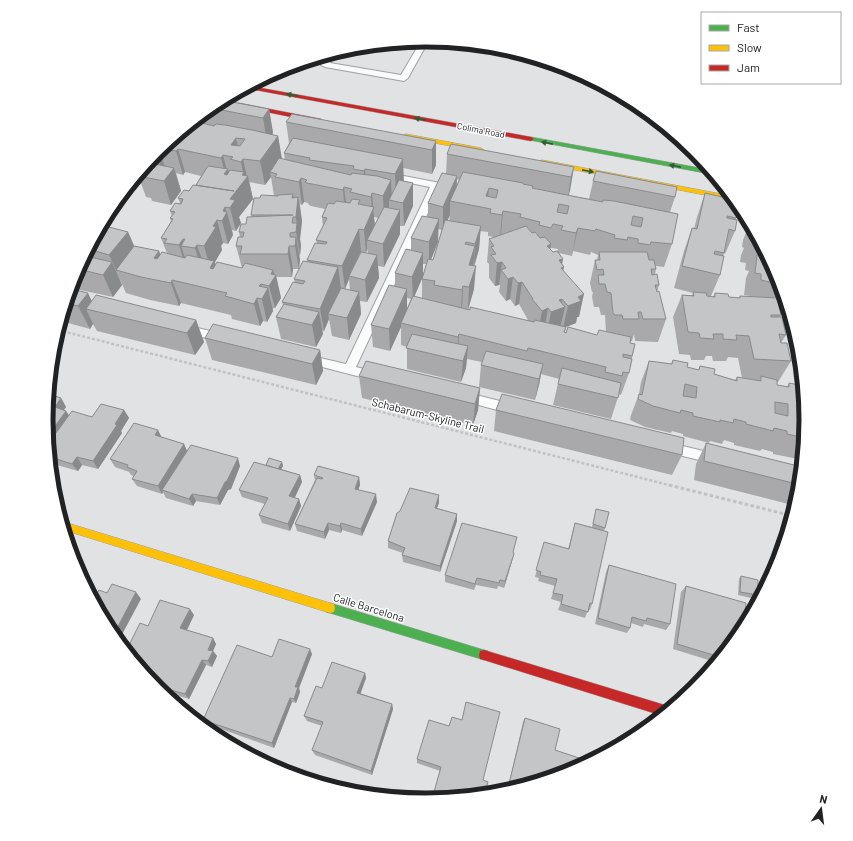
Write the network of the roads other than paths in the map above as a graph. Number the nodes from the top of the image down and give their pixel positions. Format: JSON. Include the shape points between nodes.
{"nodes":[{"id":1,"x":421,"y":47,"type":"edge"},
{"id":2,"x":328,"y":61,"type":"edge"},
{"id":3,"x":256,"y":89,"type":"edge"},
{"id":4,"x":230,"y":103,"type":"edge"},
{"id":5,"x":332,"y":123,"type":"edge"},
{"id":6,"x":393,"y":134,"type":"edge"},
{"id":7,"x":493,"y":153,"type":"edge"},
{"id":8,"x":532,"y":160,"type":"edge"},
{"id":9,"x":704,"y":171,"type":"edge"},
{"id":10,"x":381,"y":174,"type":"edge"},
{"id":11,"x":436,"y":185,"type":"junction"},
{"id":12,"x":459,"y":190,"type":"edge"},
{"id":13,"x":726,"y":197,"type":"edge"},
{"id":14,"x":174,"y":326,"type":"edge"},
{"id":15,"x":235,"y":341,"type":"edge"},
{"id":16,"x":296,"y":356,"type":"edge"},
{"id":17,"x":349,"y":369,"type":"junction"},
{"id":18,"x":388,"y":378,"type":"edge"},
{"id":19,"x":449,"y":393,"type":"edge"},
{"id":20,"x":525,"y":412,"type":"edge"},
{"id":21,"x":656,"y":444,"type":"edge"},
{"id":22,"x":725,"y":461,"type":"edge"},
{"id":23,"x":69,"y":527,"type":"edge"},
{"id":24,"x":662,"y":710,"type":"edge"}],
"edges":[{"from":1,"to":2,"type":"lane","via":[[404,78],[325,65]]},
{"from":9,"to":3,"type":"main road","name":"Colima Road","one_way":true},
{"from":4,"to":5,"type":"main road"},
{"from":6,"to":7,"type":"main road","name":"Colima Road"},
{"from":8,"to":13,"type":"main road","one_way":true},
{"from":10,"to":11,"type":"lane"},
{"from":11,"to":12,"type":"lane"},
{"from":11,"to":17,"type":"lane"},
{"from":14,"to":15,"type":"lane"},
{"from":16,"to":17,"type":"lane"},
{"from":17,"to":18,"type":"lane"},
{"from":19,"to":20,"type":"lane"},
{"from":21,"to":22,"type":"lane"},
{"from":23,"to":24,"type":"main road","name":"Calle Barcelona"}]}
